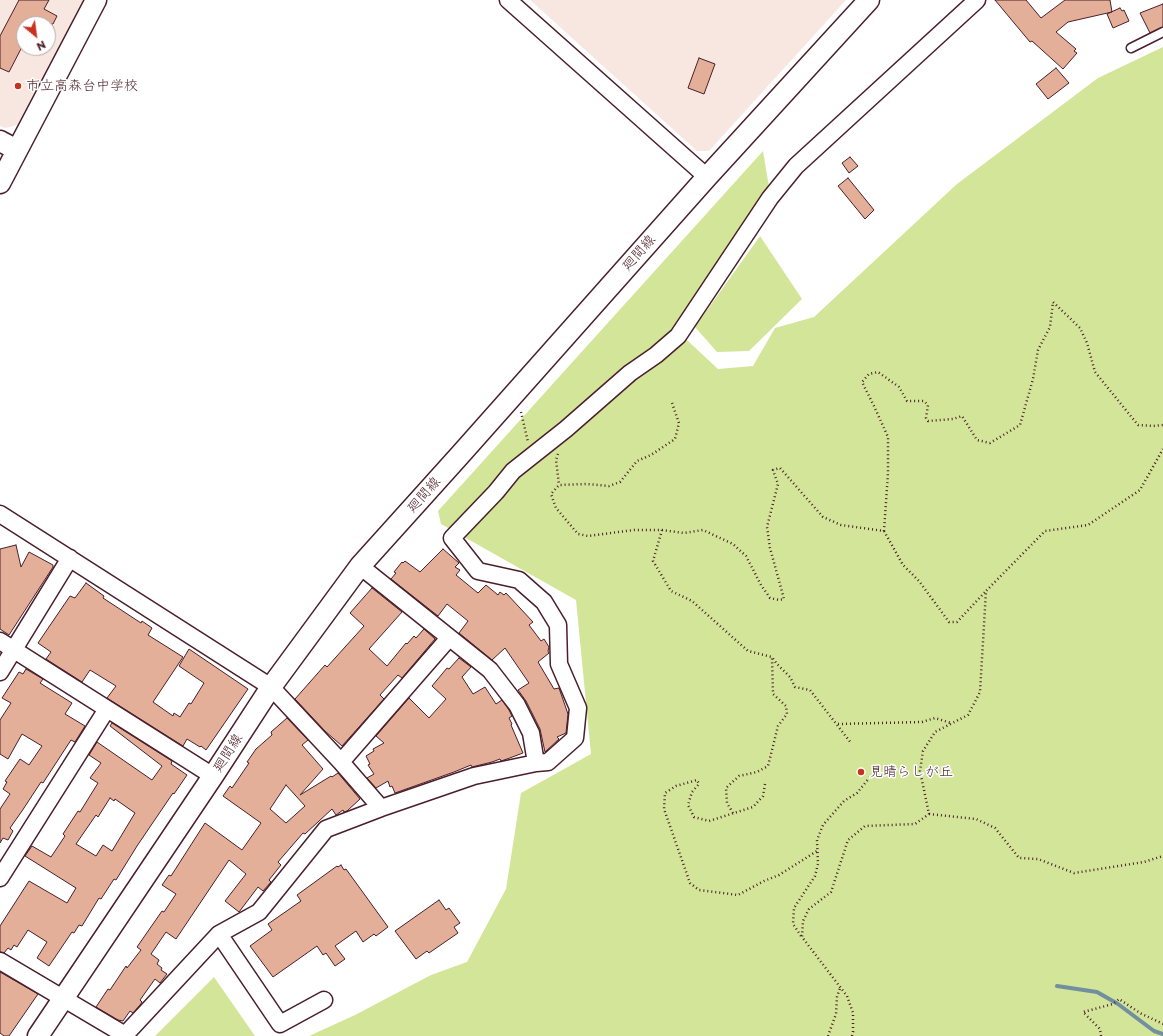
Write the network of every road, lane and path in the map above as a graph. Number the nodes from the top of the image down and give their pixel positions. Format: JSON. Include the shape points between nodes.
{"nodes":[{"id":1,"x":96,"y":0,"type":"edge"},
{"id":2,"x":508,"y":0,"type":"edge"},
{"id":3,"x":869,"y":0,"type":"edge"},
{"id":4,"x":977,"y":0,"type":"edge"},
{"id":5,"x":1163,"y":32,"type":"edge"},
{"id":6,"x":1131,"y":48,"type":"dead end"},
{"id":7,"x":0,"y":141,"type":"edge"},
{"id":8,"x":18,"y":150,"type":"junction"},
{"id":9,"x":707,"y":177,"type":"junction"},
{"id":10,"x":0,"y":183,"type":"edge"},
{"id":11,"x":510,"y":399,"type":"junction"},
{"id":12,"x":672,"y":403,"type":"dead end"},
{"id":13,"x":1163,"y":425,"type":"edge"},
{"id":14,"x":566,"y":429,"type":"junction"},
{"id":15,"x":1163,"y":449,"type":"edge"},
{"id":16,"x":532,"y":456,"type":"junction"},
{"id":17,"x":559,"y":485,"type":"junction"},
{"id":18,"x":0,"y":514,"type":"edge"},
{"id":19,"x":662,"y":530,"type":"junction"},
{"id":20,"x":884,"y":531,"type":"junction"},
{"id":21,"x":70,"y":558,"type":"junction"},
{"id":22,"x":360,"y":566,"type":"junction"},
{"id":23,"x":986,"y":591,"type":"junction"},
{"id":24,"x":449,"y":638,"type":"junction"},
{"id":25,"x":7,"y":646,"type":"edge"},
{"id":26,"x":772,"y":657,"type":"junction"},
{"id":27,"x":0,"y":672,"type":"edge"},
{"id":28,"x":271,"y":687,"type":"junction"},
{"id":29,"x":107,"y":709,"type":"junction"},
{"id":30,"x":951,"y":723,"type":"junction"},
{"id":31,"x":837,"y":724,"type":"junction"},
{"id":32,"x":851,"y":743,"type":"dead end"},
{"id":33,"x":341,"y":762,"type":"junction"},
{"id":34,"x":536,"y":763,"type":"junction"},
{"id":35,"x":213,"y":776,"type":"junction"},
{"id":36,"x":870,"y":777,"type":"dead end"},
{"id":37,"x":765,"y":784,"type":"dead end"},
{"id":38,"x":381,"y":808,"type":"junction"},
{"id":39,"x":733,"y":813,"type":"junction"},
{"id":40,"x":929,"y":814,"type":"junction"},
{"id":41,"x":817,"y":851,"type":"junction"},
{"id":42,"x":1163,"y":856,"type":"edge"},
{"id":43,"x":0,"y":878,"type":"edge"},
{"id":44,"x":218,"y":934,"type":"junction"},
{"id":45,"x":802,"y":938,"type":"junction"},
{"id":46,"x":0,"y":961,"type":"edge"},
{"id":47,"x":840,"y":988,"type":"junction"},
{"id":48,"x":63,"y":998,"type":"junction"},
{"id":49,"x":324,"y":1000,"type":"dead end"},
{"id":50,"x":1163,"y":1024,"type":"edge"},
{"id":51,"x":38,"y":1036,"type":"edge"},
{"id":52,"x":828,"y":1036,"type":"edge"},
{"id":53,"x":852,"y":1036,"type":"edge"},
{"id":54,"x":1101,"y":1036,"type":"edge"}],
"edges":[{"from":1,"to":8,"type":"street"},
{"from":2,"to":9,"type":"street"},
{"from":3,"to":9,"type":"street","name":"廻間線"},
{"from":4,"to":14,"type":"street","via":[[796,166],[770,198],[678,336],[630,373]]},
{"from":5,"to":6,"type":"lane"},
{"from":7,"to":8,"type":"street"},
{"from":8,"to":10,"type":"street"},
{"from":9,"to":11,"type":"street","name":"廻間線"},
{"from":11,"to":16,"type":"path","via":[[520,409]]},
{"from":11,"to":22,"type":"street","name":"廻間線"},
{"from":12,"to":17,"type":"path","via":[[679,422],[675,439],[637,461],[620,482],[609,486]]},
{"from":13,"to":20,"type":"path","via":[[1138,425],[1095,372],[1080,328],[1053,302],[1050,327],[1038,350],[1020,425],[990,443],[978,440],[962,416],[928,421],[928,406],[924,401],[907,401],[899,387],[878,372],[869,374],[862,382],[888,437]]},
{"from":14,"to":16,"type":"street"},
{"from":14,"to":17,"type":"path","via":[[556,460]]},
{"from":15,"to":23,"type":"path","via":[[1140,490],[1088,525],[1044,531]]},
{"from":16,"to":34,"type":"street","via":[[513,471],[452,538],[478,571],[519,580],[544,602],[558,625],[559,664],[578,708],[575,738],[548,762]]},
{"from":17,"to":19,"type":"path","via":[[551,494],[556,508],[578,534],[588,536],[634,530]]},
{"from":18,"to":21,"type":"street"},
{"from":19,"to":20,"type":"path","via":[[684,533],[704,530],[733,544],[746,556],[770,598],[779,600],[784,599],[767,527],[778,484],[773,470],[780,468],[823,517],[841,525]]},
{"from":19,"to":26,"type":"path","via":[[653,561],[672,591],[692,601],[748,651]]},
{"from":20,"to":23,"type":"path","via":[[902,565],[919,581],[948,622],[957,622]]},
{"from":21,"to":25,"type":"street"},
{"from":21,"to":28,"type":"street"},
{"from":22,"to":24,"type":"street"},
{"from":22,"to":28,"type":"street","name":"廻間線"},
{"from":23,"to":30,"type":"path","via":[[980,692],[968,715]]},
{"from":24,"to":33,"type":"street"},
{"from":24,"to":34,"type":"street","via":[[490,670],[517,705],[531,733]]},
{"from":25,"to":27,"type":"street"},
{"from":25,"to":29,"type":"street"},
{"from":26,"to":31,"type":"path","via":[[790,677],[795,687],[810,690]]},
{"from":26,"to":39,"type":"path","via":[[773,694],[786,706],[787,714],[778,726],[768,766],[740,776],[726,788],[726,803]]},
{"from":28,"to":33,"type":"street"},
{"from":28,"to":35,"type":"street","name":"廻間線"},
{"from":29,"to":35,"type":"street"},
{"from":29,"to":43,"type":"street"},
{"from":30,"to":31,"type":"path","via":[[935,718],[922,722]]},
{"from":30,"to":40,"type":"path","via":[[935,732],[923,751],[920,771]]},
{"from":31,"to":32,"type":"path"},
{"from":33,"to":38,"type":"street"},
{"from":34,"to":38,"type":"street","via":[[474,776]]},
{"from":35,"to":48,"type":"street","name":"廻間線"},
{"from":36,"to":41,"type":"path","via":[[823,825],[817,840]]},
{"from":37,"to":39,"type":"path","via":[[763,796],[753,807]]},
{"from":38,"to":44,"type":"street","via":[[326,829],[259,912]]},
{"from":39,"to":41,"type":"path","via":[[709,821],[694,817],[688,805],[692,792],[699,784],[698,780],[676,786],[665,793],[664,809],[690,884],[700,890],[738,895],[780,875]]},
{"from":40,"to":42,"type":"path","via":[[976,819],[995,828],[1019,858],[1038,859],[1074,873],[1144,862]]},
{"from":40,"to":45,"type":"path","via":[[915,824],[865,826],[848,840],[831,892],[809,909],[802,920]]},
{"from":41,"to":45,"type":"path","via":[[818,864],[815,876],[794,908],[793,924]]},
{"from":44,"to":48,"type":"street","via":[[125,1035]]},
{"from":44,"to":49,"type":"street","via":[[280,1024]]},
{"from":45,"to":47,"type":"path"},
{"from":46,"to":48,"type":"street"},
{"from":47,"to":52,"type":"path","via":[[836,1014]]},
{"from":47,"to":53,"type":"path","via":[[847,996],[853,1013]]},
{"from":48,"to":51,"type":"street","name":"廻間線"},
{"from":50,"to":54,"type":"path","via":[[1119,999],[1112,1004],[1083,1012],[1100,1029]]}]}
